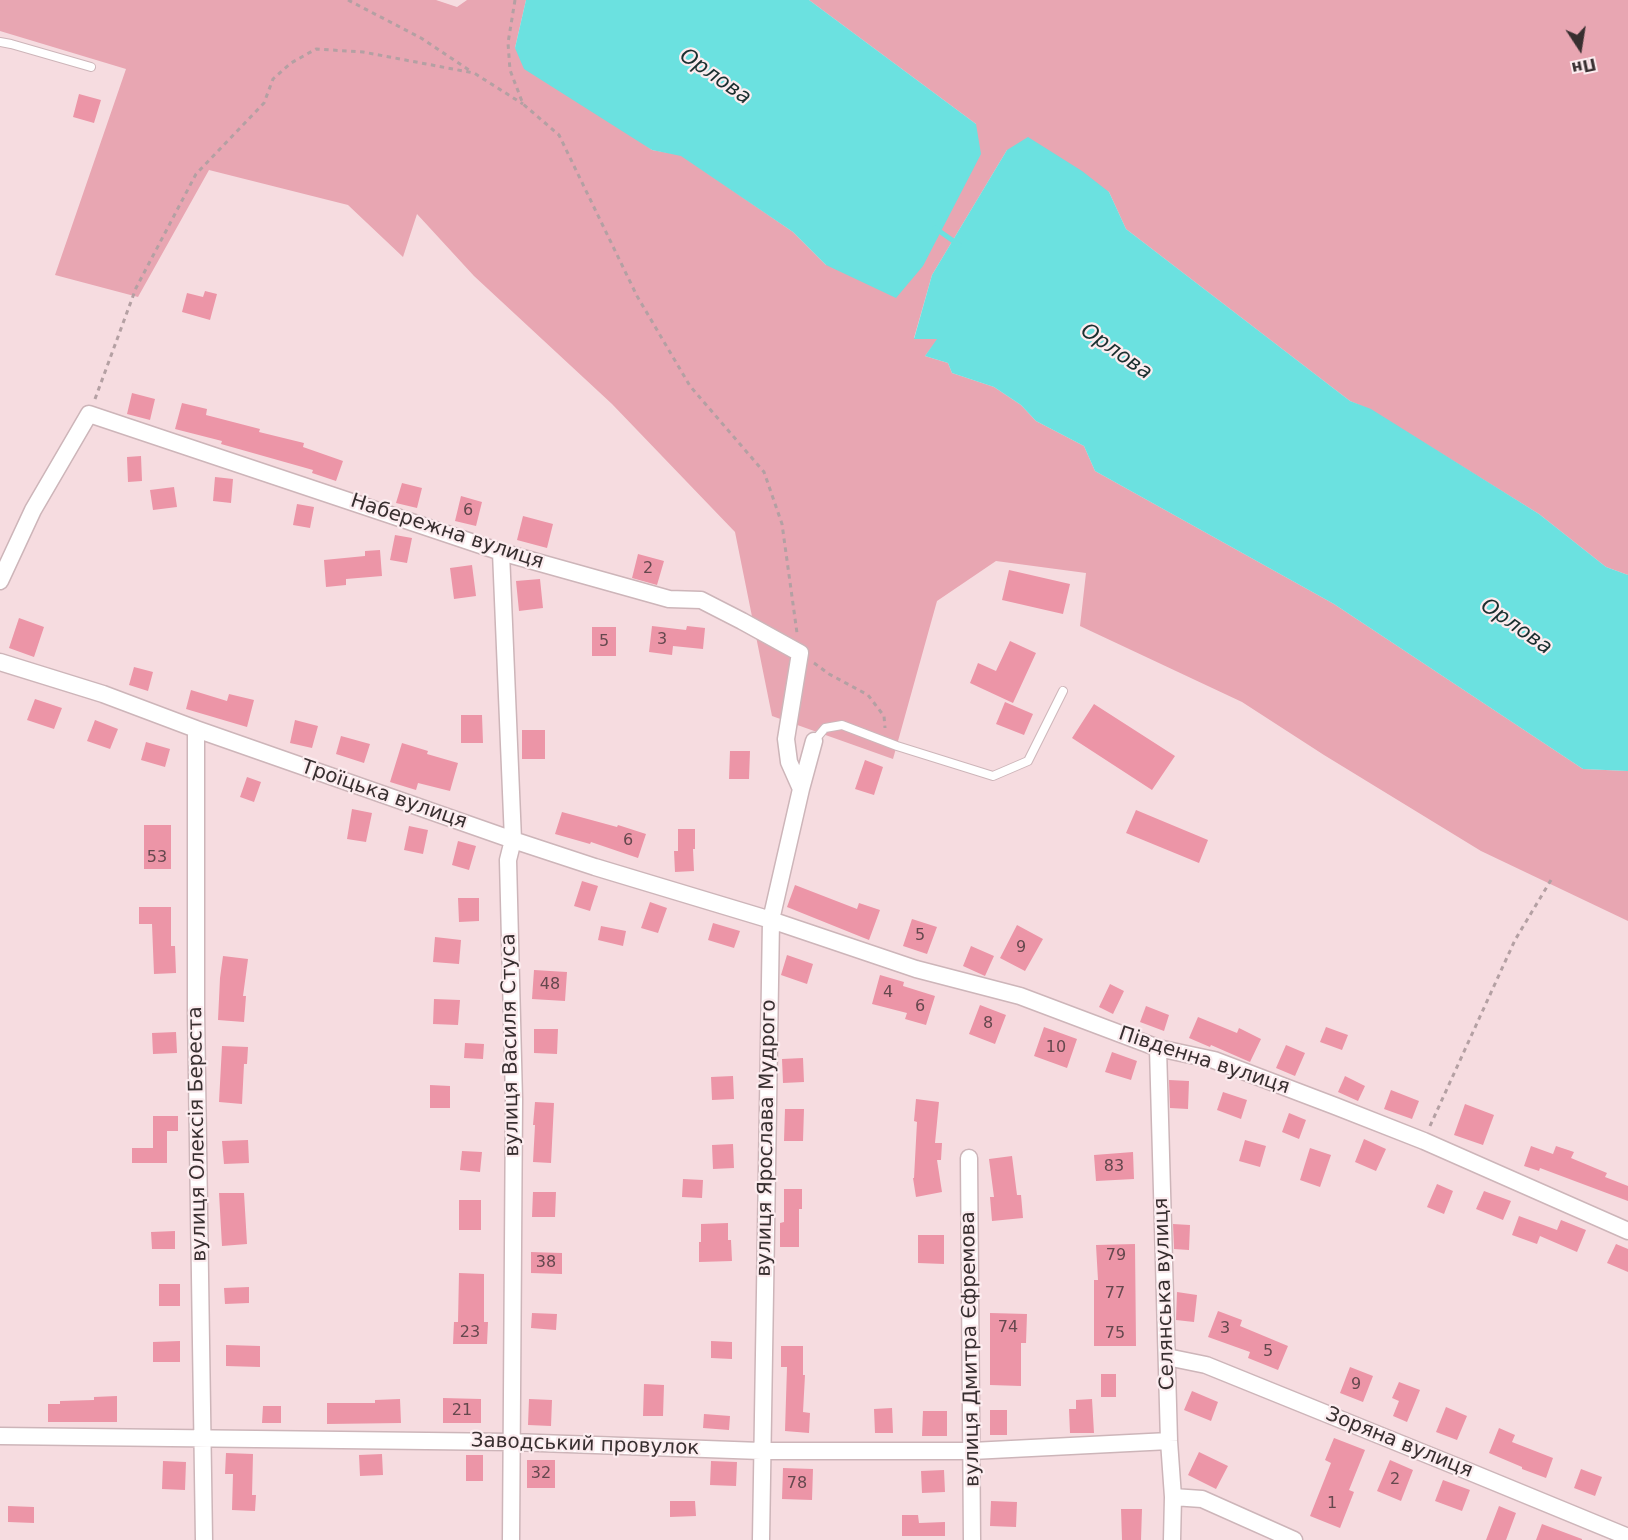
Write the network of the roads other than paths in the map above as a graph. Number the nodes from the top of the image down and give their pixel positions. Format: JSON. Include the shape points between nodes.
{"nodes":[{"id":1,"x":0,"y":42,"type":"edge"},
{"id":2,"x":91,"y":67,"type":"dead end"},
{"id":3,"x":501,"y":552,"type":"junction"},
{"id":4,"x":0,"y":581,"type":"edge"},
{"id":5,"x":0,"y":662,"type":"edge"},
{"id":6,"x":1063,"y":691,"type":"dead end"},
{"id":7,"x":196,"y":729,"type":"junction"},
{"id":8,"x":814,"y":741,"type":"joint"},
{"id":9,"x":801,"y":789,"type":"junction"},
{"id":10,"x":513,"y":840,"type":"junction"},
{"id":11,"x":771,"y":920,"type":"junction"},
{"id":12,"x":1158,"y":1048,"type":"junction"},
{"id":13,"x":969,"y":1158,"type":"dead end"},
{"id":14,"x":1628,"y":1231,"type":"edge"},
{"id":15,"x":1167,"y":1357,"type":"junction"},
{"id":16,"x":0,"y":1436,"type":"edge"},
{"id":17,"x":202,"y":1439,"type":"junction"},
{"id":18,"x":1169,"y":1441,"type":"junction"},
{"id":19,"x":512,"y":1442,"type":"junction"},
{"id":20,"x":761,"y":1451,"type":"junction"},
{"id":21,"x":972,"y":1451,"type":"junction"},
{"id":22,"x":1173,"y":1497,"type":"junction"},
{"id":23,"x":1628,"y":1537,"type":"edge"},
{"id":24,"x":204,"y":1540,"type":"edge"},
{"id":25,"x":511,"y":1540,"type":"edge"},
{"id":26,"x":761,"y":1540,"type":"edge"},
{"id":27,"x":972,"y":1540,"type":"edge"},
{"id":28,"x":1172,"y":1540,"type":"edge"},
{"id":29,"x":1294,"y":1540,"type":"edge"}],
"edges":[{"from":1,"to":2,"type":"lane"},
{"from":3,"to":4,"type":"street","name":"Набережна вулиця","via":[[89,414],[33,510]]},
{"from":3,"to":9,"type":"street","name":"Набережна вулиця","via":[[669,599],[701,600],[800,653],[786,739],[789,762]]},
{"from":3,"to":10,"type":"street","name":"вулиця Василя Стуса"},
{"from":5,"to":7,"type":"street","name":"Троїцька вулиця","via":[[103,694]]},
{"from":6,"to":8,"type":"lane","via":[[1028,761],[993,776],[842,725],[825,728]]},
{"from":7,"to":10,"type":"street","name":"Троїцька вулиця"},
{"from":7,"to":17,"type":"street","name":"вулиця Олексія Береста"},
{"from":8,"to":9,"type":"street","name":"вулиця Ярослава Мудрого"},
{"from":9,"to":11,"type":"street","name":"вулиця Ярослава Мудрого"},
{"from":10,"to":11,"type":"street","name":"Троїцька вулиця"},
{"from":10,"to":19,"type":"street","name":"вулиця Василя Стуса","via":[[508,860],[514,1100]]},
{"from":11,"to":12,"type":"street","name":"Південна вулиця","via":[[916,969],[1020,996]]},
{"from":11,"to":20,"type":"street","name":"вулиця Ярослава Мудрого"},
{"from":12,"to":14,"type":"street","name":"Південна вулиця","via":[[1214,1060],[1335,1106]]},
{"from":12,"to":15,"type":"street","name":"Селянська вулиця"},
{"from":13,"to":21,"type":"street","name":"вулиця Дмитра Єфремова"},
{"from":15,"to":18,"type":"street","name":"Селянська вулиця"},
{"from":15,"to":23,"type":"street","name":"Зоряна вулиця","via":[[1206,1365]]},
{"from":16,"to":17,"type":"street","name":"Заводський провулок"},
{"from":17,"to":19,"type":"street","name":"Заводський провулок"},
{"from":17,"to":24,"type":"street","name":"вулиця Олексія Береста"},
{"from":18,"to":21,"type":"street","name":"Заводський провулок"},
{"from":18,"to":22,"type":"street","name":"Селянська вулиця"},
{"from":19,"to":20,"type":"street","name":"Заводський провулок"},
{"from":19,"to":25,"type":"street","name":"вулиця Василя Стуса"},
{"from":20,"to":21,"type":"street","name":"Заводський провулок"},
{"from":20,"to":26,"type":"street","name":"вулиця Ярослава Мудрого"},
{"from":21,"to":27,"type":"street","name":"вулиця Дмитра Єфремова"},
{"from":22,"to":28,"type":"street","name":"Селянська вулиця"},
{"from":22,"to":29,"type":"street","via":[[1202,1499]]}]}
